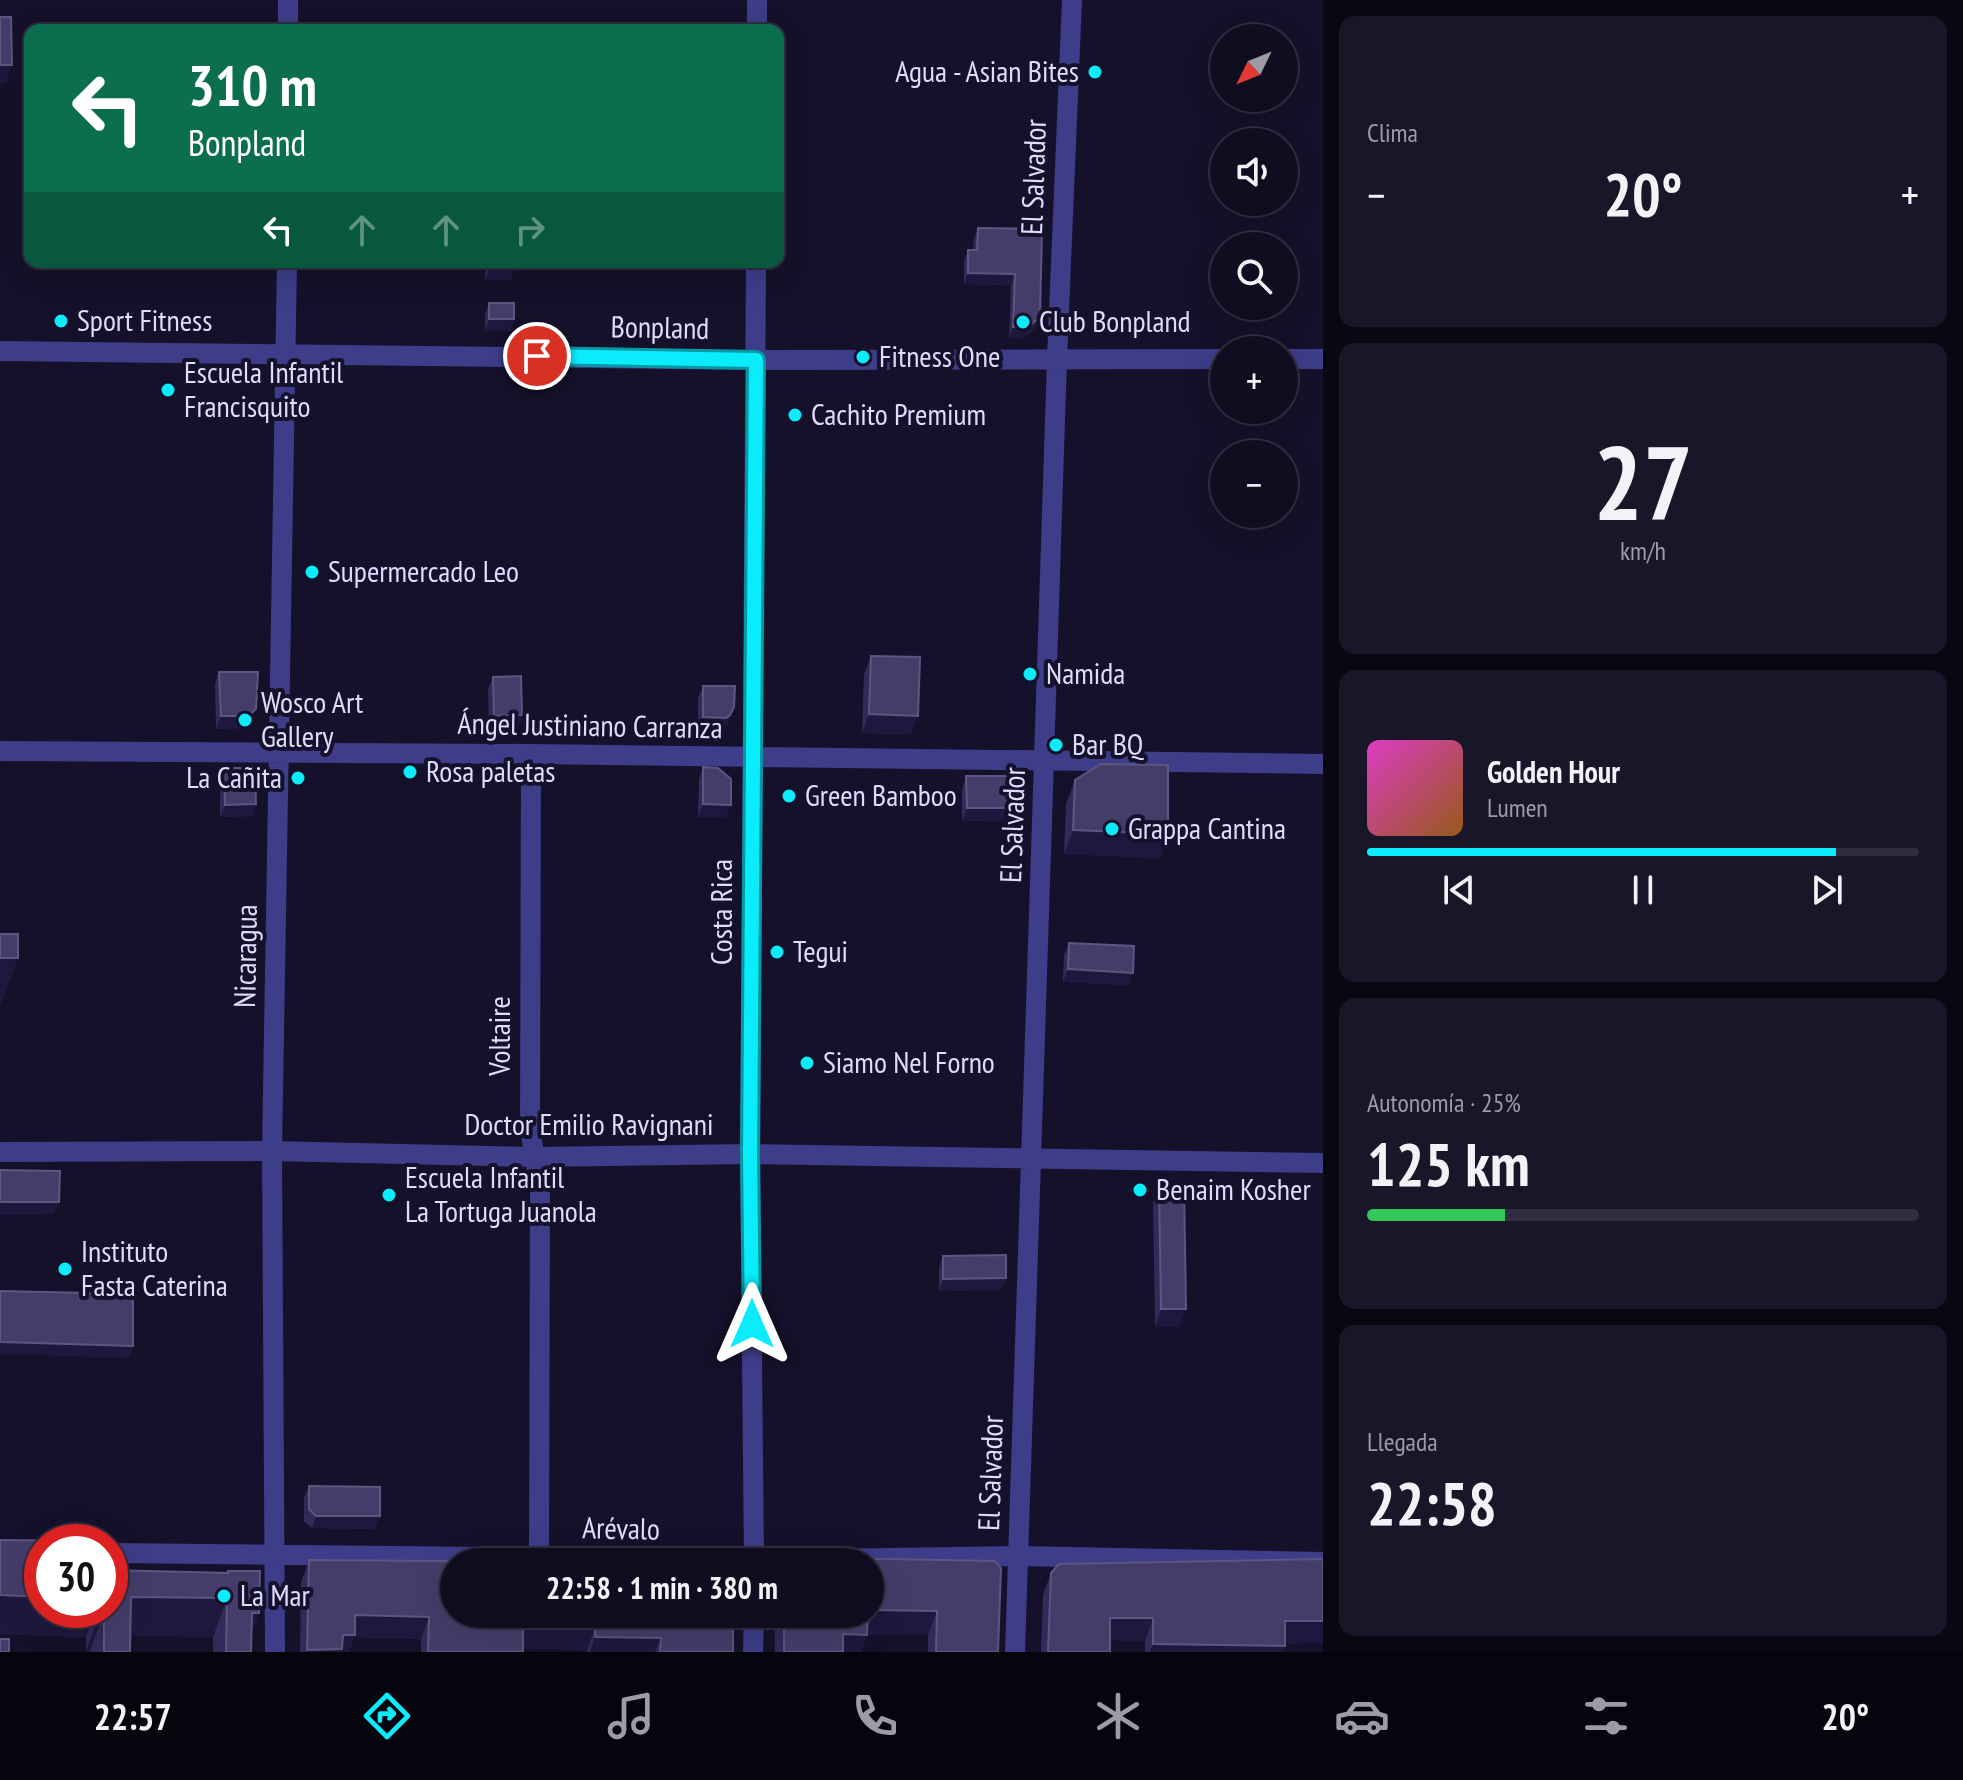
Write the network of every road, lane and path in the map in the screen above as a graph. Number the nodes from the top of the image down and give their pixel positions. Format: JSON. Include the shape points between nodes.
{"nodes":[{"id":1,"x":288,"y":0,"type":"edge"},
{"id":2,"x":757,"y":0,"type":"edge"},
{"id":3,"x":1072,"y":0,"type":"edge"},
{"id":4,"x":288,"y":24,"type":"edge"},
{"id":5,"x":757,"y":24,"type":"edge"},
{"id":6,"x":287,"y":268,"type":"edge"},
{"id":7,"x":756,"y":268,"type":"edge"},
{"id":8,"x":0,"y":351,"type":"edge"},
{"id":9,"x":286,"y":353,"type":"junction"},
{"id":10,"x":1057,"y":359,"type":"junction"},
{"id":11,"x":1210,"y":359,"type":"edge"},
{"id":12,"x":1298,"y":359,"type":"edge"},
{"id":13,"x":1323,"y":359,"type":"edge"},
{"id":14,"x":756,"y":360,"type":"junction"},
{"id":15,"x":0,"y":751,"type":"edge"},
{"id":16,"x":280,"y":754,"type":"junction"},
{"id":17,"x":531,"y":754,"type":"junction"},
{"id":18,"x":753,"y":758,"type":"junction"},
{"id":19,"x":1046,"y":759,"type":"junction"},
{"id":20,"x":1323,"y":764,"type":"edge"},
{"id":21,"x":272,"y":1151,"type":"junction"},
{"id":22,"x":0,"y":1152,"type":"edge"},
{"id":23,"x":750,"y":1154,"type":"junction"},
{"id":24,"x":535,"y":1157,"type":"junction"},
{"id":25,"x":1030,"y":1159,"type":"junction"},
{"id":26,"x":1323,"y":1163,"type":"edge"},
{"id":27,"x":539,"y":1548,"type":"edge"},
{"id":28,"x":754,"y":1548,"type":"edge"},
{"id":29,"x":128,"y":1553,"type":"edge"},
{"id":30,"x":276,"y":1556,"type":"junction"},
{"id":31,"x":1018,"y":1556,"type":"junction"},
{"id":32,"x":440,"y":1557,"type":"edge"},
{"id":33,"x":884,"y":1559,"type":"edge"},
{"id":34,"x":1323,"y":1562,"type":"edge"},
{"id":35,"x":754,"y":1628,"type":"edge"},
{"id":36,"x":275,"y":1652,"type":"edge"},
{"id":37,"x":753,"y":1652,"type":"edge"},
{"id":38,"x":1015,"y":1652,"type":"edge"}],
"edges":[{"from":1,"to":4,"type":"street"},
{"from":2,"to":5,"type":"street"},
{"from":3,"to":10,"type":"street","name":"El Salvador"},
{"from":6,"to":9,"type":"street","name":"Nicaragua"},
{"from":7,"to":14,"type":"street","name":"Costa Rica"},
{"from":8,"to":9,"type":"street","name":"Bonpland"},
{"from":9,"to":14,"type":"street","name":"Bonpland"},
{"from":9,"to":16,"type":"street","name":"Nicaragua"},
{"from":10,"to":11,"type":"street","name":"Bonpland"},
{"from":10,"to":14,"type":"street","name":"Bonpland"},
{"from":10,"to":19,"type":"street","name":"El Salvador"},
{"from":12,"to":13,"type":"street"},
{"from":14,"to":18,"type":"street","name":"Costa Rica"},
{"from":15,"to":16,"type":"street","name":"Ángel Justiniano Carranza"},
{"from":16,"to":17,"type":"street","name":"Ángel Justiniano Carranza"},
{"from":16,"to":21,"type":"street","name":"Nicaragua"},
{"from":17,"to":18,"type":"street","name":"Ángel Justiniano Carranza"},
{"from":17,"to":24,"type":"street","name":"Voltaire","via":[[530,1129]]},
{"from":18,"to":19,"type":"street","name":"Ángel Justiniano Carranza"},
{"from":18,"to":23,"type":"street","name":"Costa Rica"},
{"from":19,"to":20,"type":"street","name":"Ángel Justiniano Carranza"},
{"from":19,"to":25,"type":"street","name":"El Salvador"},
{"from":21,"to":22,"type":"street","name":"Doctor Emilio Ravignani"},
{"from":21,"to":24,"type":"street","name":"Doctor Emilio Ravignani"},
{"from":21,"to":30,"type":"street","name":"Nicaragua"},
{"from":23,"to":24,"type":"street","name":"Doctor Emilio Ravignani"},
{"from":23,"to":25,"type":"street","name":"Doctor Emilio Ravignani"},
{"from":23,"to":28,"type":"street","name":"Costa Rica"},
{"from":24,"to":27,"type":"street","name":"Voltaire","via":[[540,1189]]},
{"from":25,"to":26,"type":"street","name":"Doctor Emilio Ravignani"},
{"from":25,"to":31,"type":"street","name":"El Salvador"},
{"from":29,"to":30,"type":"street","name":"Arévalo"},
{"from":30,"to":32,"type":"street","name":"Arévalo"},
{"from":30,"to":36,"type":"street","name":"Nicaragua"},
{"from":31,"to":33,"type":"street","name":"Arévalo"},
{"from":31,"to":34,"type":"street","name":"Arévalo"},
{"from":31,"to":38,"type":"street","name":"El Salvador"},
{"from":35,"to":37,"type":"street"}]}
